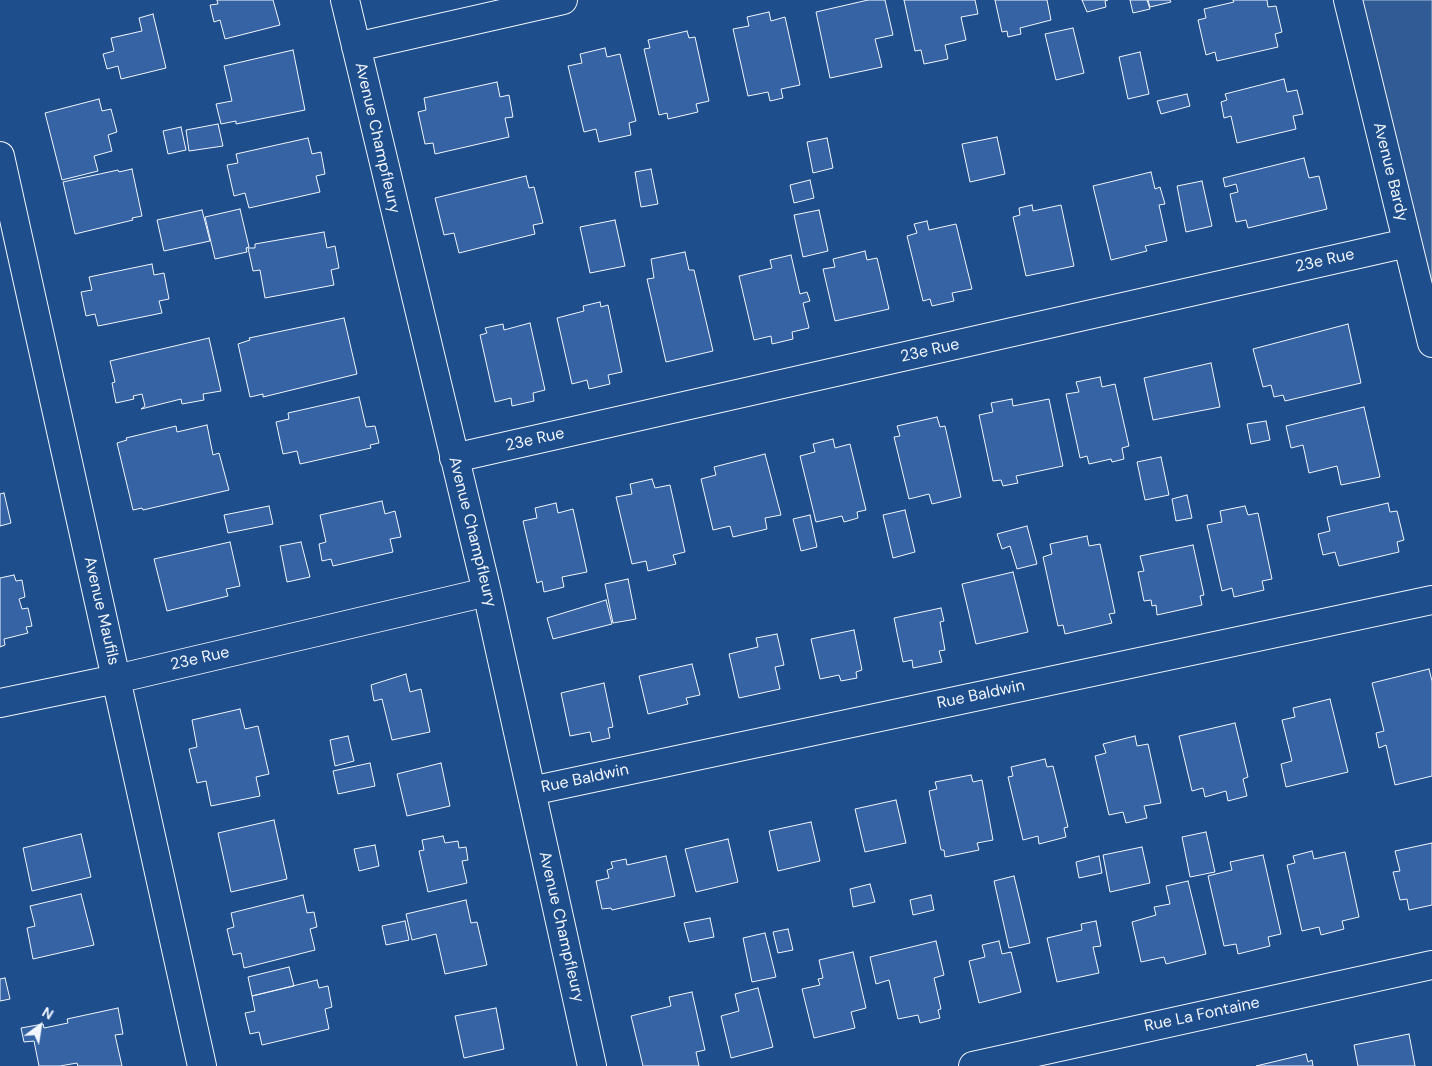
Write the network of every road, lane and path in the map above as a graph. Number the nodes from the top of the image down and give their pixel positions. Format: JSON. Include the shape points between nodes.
{"nodes":[{"id":1,"x":345,"y":0,"type":"edge"},
{"id":2,"x":563,"y":0,"type":"edge"},
{"id":3,"x":1348,"y":0,"type":"edge"},
{"id":4,"x":356,"y":47,"type":"junction"},
{"id":5,"x":0,"y":156,"type":"edge"},
{"id":6,"x":1407,"y":243,"type":"junction"},
{"id":7,"x":1432,"y":343,"type":"edge"},
{"id":8,"x":454,"y":458,"type":"junction"},
{"id":9,"x":487,"y":592,"type":"junction"},
{"id":10,"x":1432,"y":600,"type":"edge"},
{"id":11,"x":116,"y":679,"type":"junction"},
{"id":12,"x":0,"y":703,"type":"edge"},
{"id":13,"x":531,"y":791,"type":"junction"},
{"id":14,"x":1432,"y":965,"type":"edge"},
{"id":15,"x":202,"y":1066,"type":"edge"},
{"id":16,"x":592,"y":1066,"type":"edge"},
{"id":17,"x":972,"y":1066,"type":"edge"}],
"edges":[{"from":1,"to":4,"type":"street","name":"Avenue Champfleury"},
{"from":2,"to":4,"type":"street"},
{"from":3,"to":6,"type":"street","name":"Avenue Bardy"},
{"from":4,"to":8,"type":"street","name":"Avenue Champfleury"},
{"from":5,"to":11,"type":"street","name":"Avenue Maufils"},
{"from":6,"to":7,"type":"street","name":"Avenue Bardy"},
{"from":6,"to":8,"type":"street","name":"23e Rue"},
{"from":8,"to":9,"type":"street","name":"Avenue Champfleury"},
{"from":9,"to":11,"type":"street","name":"23e Rue"},
{"from":9,"to":13,"type":"street","name":"Avenue Champfleury"},
{"from":10,"to":13,"type":"street","name":"Rue Baldwin"},
{"from":11,"to":12,"type":"street","name":"23e Rue"},
{"from":11,"to":15,"type":"street","name":"Avenue Maufils"},
{"from":13,"to":16,"type":"street","name":"Avenue Champfleury"},
{"from":14,"to":17,"type":"street","name":"Rue La Fontaine"}]}
